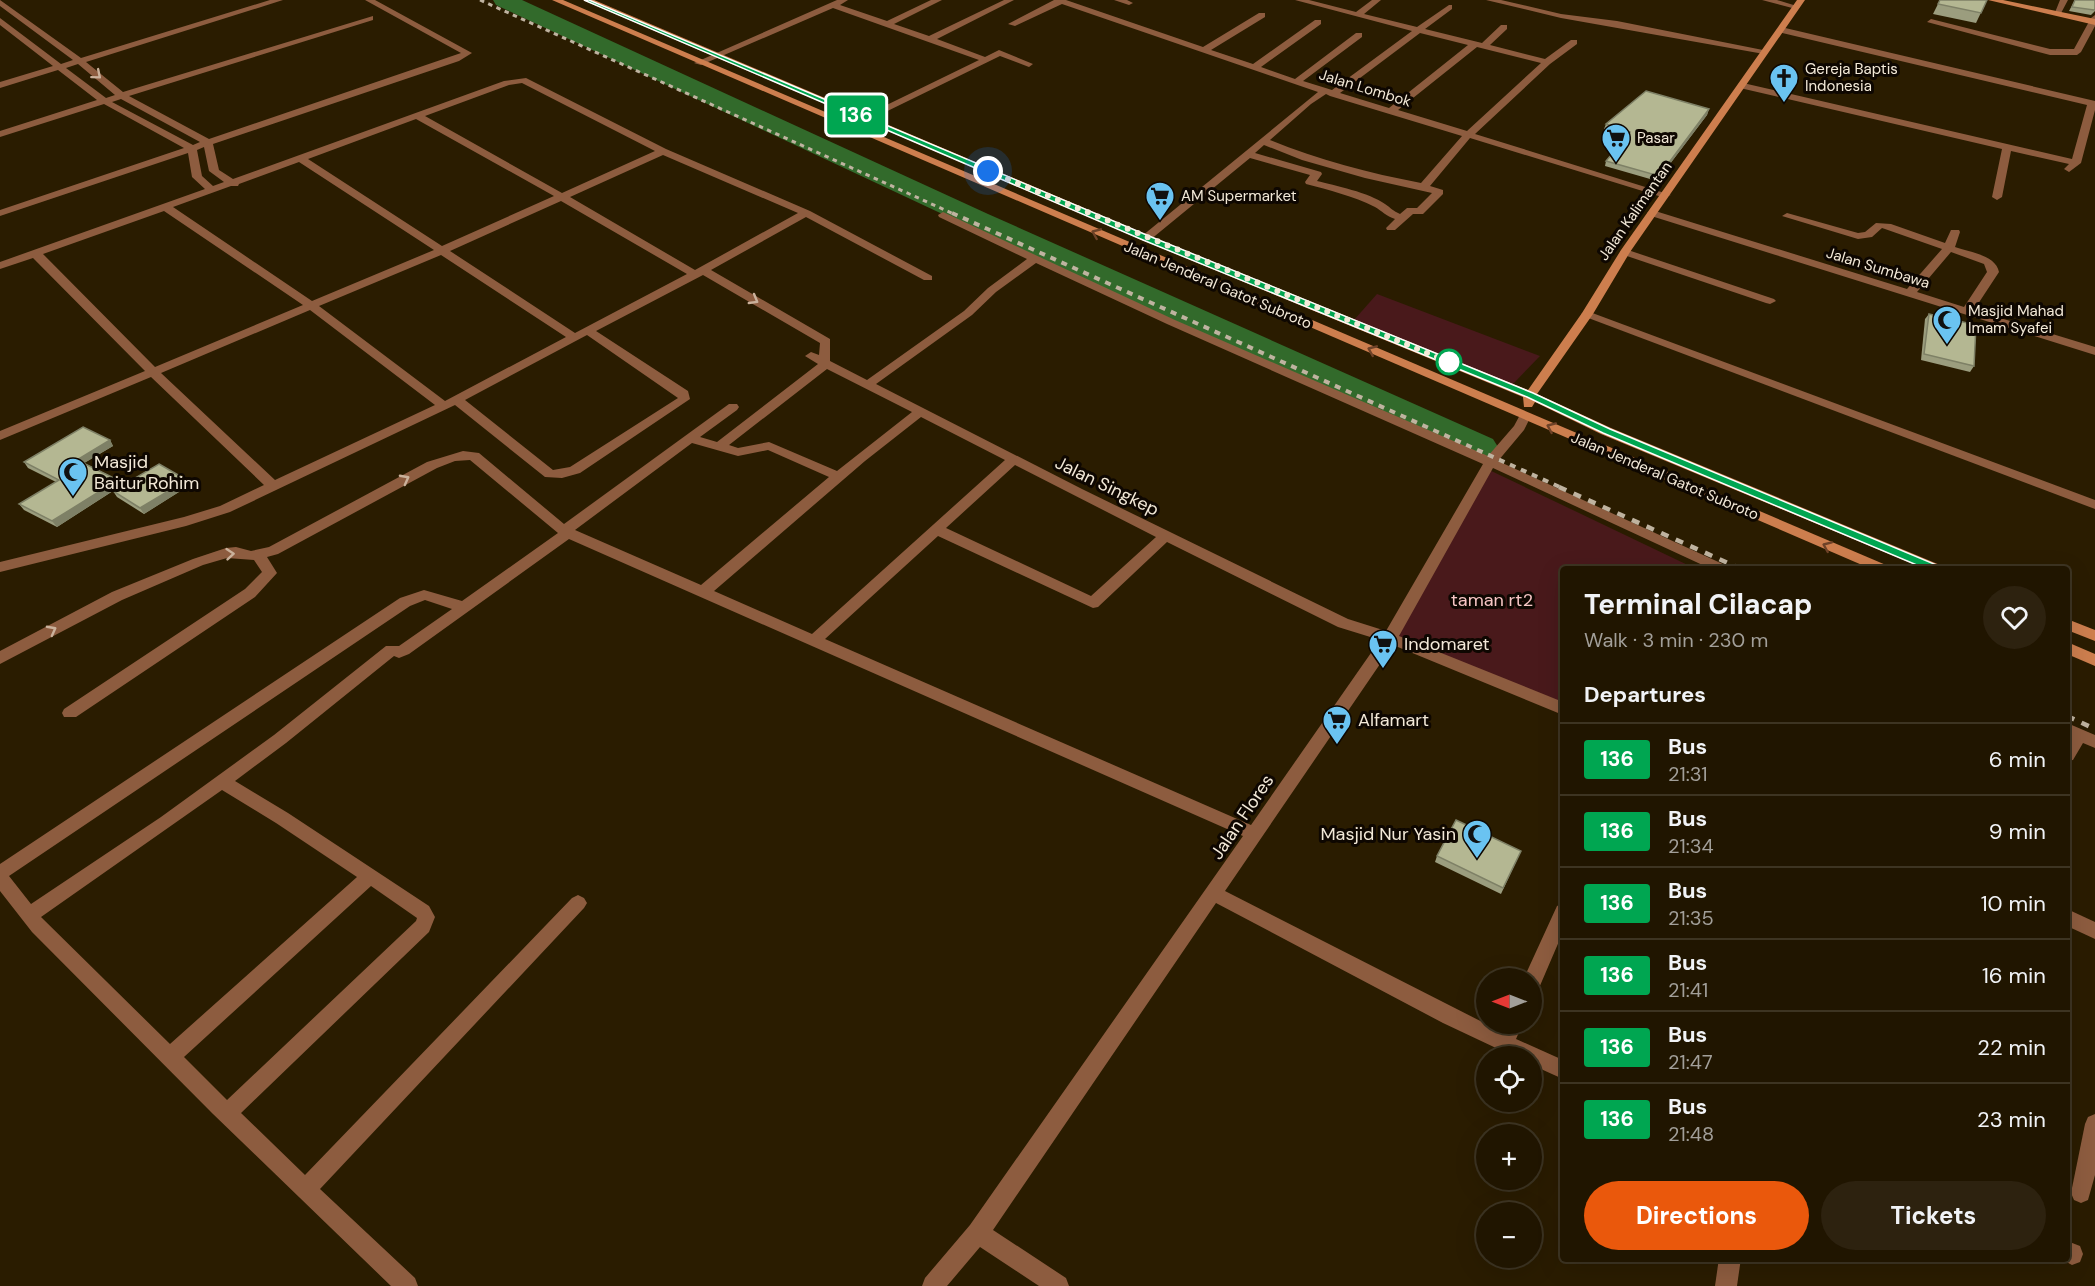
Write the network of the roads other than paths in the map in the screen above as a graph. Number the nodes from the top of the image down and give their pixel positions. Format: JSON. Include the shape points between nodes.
{"nodes":[{"id":1,"x":279,"y":0,"type":"edge"},
{"id":2,"x":369,"y":0,"type":"edge"},
{"id":3,"x":555,"y":0,"type":"edge"},
{"id":4,"x":587,"y":0,"type":"edge"},
{"id":5,"x":844,"y":0,"type":"edge"},
{"id":6,"x":938,"y":0,"type":"edge"},
{"id":7,"x":1010,"y":0,"type":"edge"},
{"id":8,"x":1118,"y":0,"type":"edge"},
{"id":9,"x":1299,"y":0,"type":"edge"},
{"id":10,"x":1377,"y":0,"type":"edge"},
{"id":11,"x":1490,"y":0,"type":"edge"},
{"id":12,"x":1766,"y":0,"type":"edge"},
{"id":13,"x":1995,"y":0,"type":"edge"},
{"id":14,"x":2064,"y":0,"type":"edge"},
{"id":15,"x":1066,"y":1,"type":"edge"},
{"id":16,"x":0,"y":2,"type":"edge"},
{"id":17,"x":1509,"y":2,"type":"edge"},
{"id":18,"x":1128,"y":3,"type":"dead end"},
{"id":19,"x":1799,"y":4,"type":"edge"},
{"id":20,"x":833,"y":5,"type":"junction"},
{"id":21,"x":1449,"y":7,"type":"dead end"},
{"id":22,"x":2057,"y":13,"type":"junction"},
{"id":23,"x":1262,"y":15,"type":"dead end"},
{"id":24,"x":1357,"y":15,"type":"junction"},
{"id":25,"x":370,"y":18,"type":"dead end"},
{"id":26,"x":2094,"y":20,"type":"edge"},
{"id":27,"x":0,"y":21,"type":"edge"},
{"id":28,"x":1318,"y":22,"type":"dead end"},
{"id":29,"x":1931,"y":22,"type":"dead end"},
{"id":30,"x":887,"y":24,"type":"junction"},
{"id":31,"x":1012,"y":24,"type":"dead end"},
{"id":32,"x":35,"y":27,"type":"junction"},
{"id":33,"x":1504,"y":27,"type":"dead end"},
{"id":34,"x":1417,"y":30,"type":"junction"},
{"id":35,"x":1781,"y":30,"type":"junction"},
{"id":36,"x":15,"y":33,"type":"junction"},
{"id":37,"x":1359,"y":35,"type":"dead end"},
{"id":38,"x":930,"y":39,"type":"junction"},
{"id":39,"x":1574,"y":42,"type":"dead end"},
{"id":40,"x":1479,"y":45,"type":"junction"},
{"id":41,"x":1206,"y":49,"type":"junction"},
{"id":42,"x":1764,"y":51,"type":"junction"},
{"id":43,"x":716,"y":54,"type":"junction"},
{"id":44,"x":986,"y":60,"type":"junction"},
{"id":45,"x":80,"y":61,"type":"junction"},
{"id":46,"x":1547,"y":62,"type":"junction"},
{"id":47,"x":698,"y":63,"type":"junction"},
{"id":48,"x":1029,"y":64,"type":"dead end"},
{"id":49,"x":60,"y":67,"type":"junction"},
{"id":50,"x":1254,"y":68,"type":"junction"},
{"id":51,"x":1296,"y":82,"type":"junction"},
{"id":52,"x":0,"y":86,"type":"edge"},
{"id":53,"x":1743,"y":86,"type":"junction"},
{"id":54,"x":1329,"y":93,"type":"junction"},
{"id":55,"x":122,"y":96,"type":"junction"},
{"id":56,"x":104,"y":101,"type":"junction"},
{"id":57,"x":2093,"y":104,"type":"edge"},
{"id":58,"x":1391,"y":111,"type":"junction"},
{"id":59,"x":417,"y":116,"type":"junction"},
{"id":60,"x":865,"y":118,"type":"junction"},
{"id":61,"x":0,"y":134,"type":"edge"},
{"id":62,"x":1469,"y":135,"type":"junction"},
{"id":63,"x":1263,"y":141,"type":"junction"},
{"id":64,"x":208,"y":143,"type":"junction"},
{"id":65,"x":192,"y":148,"type":"junction"},
{"id":66,"x":663,"y":151,"type":"junction"},
{"id":67,"x":2006,"y":151,"type":"junction"},
{"id":68,"x":1247,"y":154,"type":"junction"},
{"id":69,"x":302,"y":159,"type":"junction"},
{"id":70,"x":234,"y":184,"type":"junction"},
{"id":71,"x":1423,"y":187,"type":"junction"},
{"id":72,"x":213,"y":191,"type":"junction"},
{"id":73,"x":1666,"y":195,"type":"junction"},
{"id":74,"x":561,"y":196,"type":"junction"},
{"id":75,"x":1997,"y":197,"type":"dead end"},
{"id":76,"x":164,"y":206,"type":"junction"},
{"id":77,"x":0,"y":213,"type":"edge"},
{"id":78,"x":806,"y":213,"type":"junction"},
{"id":79,"x":1653,"y":213,"type":"junction"},
{"id":80,"x":943,"y":215,"type":"dead end"},
{"id":81,"x":1787,"y":216,"type":"dead end"},
{"id":82,"x":1402,"y":218,"type":"junction"},
{"id":83,"x":1391,"y":228,"type":"dead end"},
{"id":84,"x":1954,"y":231,"type":"dead end"},
{"id":85,"x":1146,"y":238,"type":"junction"},
{"id":86,"x":1949,"y":248,"type":"junction"},
{"id":87,"x":441,"y":251,"type":"junction"},
{"id":88,"x":1624,"y":252,"type":"junction"},
{"id":89,"x":35,"y":253,"type":"junction"},
{"id":90,"x":1035,"y":258,"type":"junction"},
{"id":91,"x":0,"y":266,"type":"edge"},
{"id":92,"x":699,"y":272,"type":"junction"},
{"id":93,"x":928,"y":278,"type":"dead end"},
{"id":94,"x":1911,"y":293,"type":"junction"},
{"id":95,"x":1770,"y":301,"type":"dead end"},
{"id":96,"x":309,"y":304,"type":"junction"},
{"id":97,"x":1967,"y":311,"type":"junction"},
{"id":98,"x":1587,"y":314,"type":"junction"},
{"id":99,"x":587,"y":330,"type":"junction"},
{"id":100,"x":573,"y":338,"type":"junction"},
{"id":101,"x":2095,"y":351,"type":"edge"},
{"id":102,"x":811,"y":356,"type":"dead end"},
{"id":103,"x":824,"y":364,"type":"junction"},
{"id":104,"x":154,"y":373,"type":"junction"},
{"id":105,"x":866,"y":386,"type":"junction"},
{"id":106,"x":1530,"y":395,"type":"junction"},
{"id":107,"x":457,"y":399,"type":"junction"},
{"id":108,"x":444,"y":406,"type":"junction"},
{"id":109,"x":733,"y":407,"type":"dead end"},
{"id":110,"x":919,"y":412,"type":"junction"},
{"id":111,"x":1525,"y":416,"type":"junction"},
{"id":112,"x":0,"y":436,"type":"edge"},
{"id":113,"x":689,"y":438,"type":"junction"},
{"id":114,"x":718,"y":447,"type":"junction"},
{"id":115,"x":1014,"y":459,"type":"junction"},
{"id":116,"x":1490,"y":462,"type":"junction"},
{"id":117,"x":840,"y":477,"type":"junction"},
{"id":118,"x":274,"y":487,"type":"junction"},
{"id":119,"x":2095,"y":505,"type":"edge"},
{"id":120,"x":938,"y":530,"type":"junction"},
{"id":121,"x":566,"y":532,"type":"junction"},
{"id":122,"x":1166,"y":535,"type":"junction"},
{"id":123,"x":259,"y":555,"type":"junction"},
{"id":124,"x":1716,"y":566,"type":"edge"},
{"id":125,"x":1876,"y":566,"type":"edge"},
{"id":126,"x":1930,"y":566,"type":"edge"},
{"id":127,"x":0,"y":567,"type":"edge"},
{"id":128,"x":704,"y":591,"type":"junction"},
{"id":129,"x":464,"y":607,"type":"junction"},
{"id":130,"x":2070,"y":625,"type":"edge"},
{"id":131,"x":2095,"y":636,"type":"edge"},
{"id":132,"x":1390,"y":638,"type":"junction"},
{"id":133,"x":814,"y":640,"type":"junction"},
{"id":134,"x":2070,"y":649,"type":"edge"},
{"id":135,"x":0,"y":658,"type":"edge"},
{"id":136,"x":2095,"y":660,"type":"edge"},
{"id":137,"x":1560,"y":708,"type":"edge"},
{"id":138,"x":70,"y":713,"type":"dead end"},
{"id":139,"x":2073,"y":732,"type":"edge"},
{"id":140,"x":2095,"y":742,"type":"edge"},
{"id":141,"x":222,"y":782,"type":"junction"},
{"id":142,"x":1253,"y":833,"type":"junction"},
{"id":143,"x":0,"y":873,"type":"edge"},
{"id":144,"x":369,"y":877,"type":"junction"},
{"id":145,"x":0,"y":878,"type":"edge"},
{"id":146,"x":1215,"y":894,"type":"junction"},
{"id":147,"x":578,"y":903,"type":"dead end"},
{"id":148,"x":29,"y":915,"type":"junction"},
{"id":149,"x":1560,"y":918,"type":"edge"},
{"id":150,"x":2070,"y":918,"type":"edge"},
{"id":151,"x":2095,"y":931,"type":"edge"},
{"id":152,"x":1538,"y":968,"type":"edge"},
{"id":153,"x":1508,"y":1034,"type":"edge"},
{"id":154,"x":1505,"y":1042,"type":"junction"},
{"id":155,"x":170,"y":1057,"type":"junction"},
{"id":156,"x":1560,"y":1069,"type":"edge"},
{"id":157,"x":227,"y":1113,"type":"junction"},
{"id":158,"x":2095,"y":1124,"type":"edge"},
{"id":159,"x":306,"y":1189,"type":"junction"},
{"id":160,"x":2081,"y":1193,"type":"dead end"},
{"id":161,"x":978,"y":1233,"type":"junction"},
{"id":162,"x":1729,"y":1262,"type":"edge"},
{"id":163,"x":407,"y":1286,"type":"edge"},
{"id":164,"x":933,"y":1286,"type":"edge"},
{"id":165,"x":1058,"y":1286,"type":"edge"},
{"id":166,"x":1726,"y":1286,"type":"edge"}],
"edges":[{"from":1,"to":45,"type":"street"},
{"from":2,"to":64,"type":"street","via":[[468,53]]},
{"from":3,"to":47,"type":"main road","name":"Jalan Jenderal Gatot Subroto"},
{"from":4,"to":43,"type":"main road","name":"Jalan Jenderal Gatot Subroto"},
{"from":5,"to":20,"type":"street"},
{"from":6,"to":30,"type":"street"},
{"from":7,"to":38,"type":"street"},
{"from":8,"to":18,"type":"street"},
{"from":9,"to":24,"type":"street"},
{"from":10,"to":24,"type":"street"},
{"from":11,"to":17,"type":"street"},
{"from":12,"to":19,"type":"street"},
{"from":13,"to":22,"type":"main road"},
{"from":14,"to":22,"type":"street"},
{"from":15,"to":31,"type":"street"},
{"from":15,"to":41,"type":"street","name":"Jalan Lombok"},
{"from":16,"to":32,"type":"street"},
{"from":17,"to":42,"type":"street","via":[[1560,16],[1671,29]]},
{"from":19,"to":35,"type":"main road","name":"Jalan Kalimantan"},
{"from":20,"to":30,"type":"street"},
{"from":20,"to":43,"type":"street"},
{"from":21,"to":34,"type":"street"},
{"from":22,"to":26,"type":"main road"},
{"from":23,"to":41,"type":"street"},
{"from":24,"to":34,"type":"street"},
{"from":25,"to":55,"type":"street"},
{"from":26,"to":29,"type":"street","via":[[2077,52],[2070,54]]},
{"from":27,"to":36,"type":"street"},
{"from":28,"to":50,"type":"street"},
{"from":30,"to":38,"type":"street"},
{"from":32,"to":36,"type":"street"},
{"from":32,"to":45,"type":"street"},
{"from":33,"to":40,"type":"street"},
{"from":34,"to":40,"type":"street"},
{"from":34,"to":54,"type":"street"},
{"from":35,"to":42,"type":"main road","name":"Jalan Kalimantan"},
{"from":35,"to":57,"type":"street"},
{"from":36,"to":49,"type":"street"},
{"from":37,"to":51,"type":"street"},
{"from":38,"to":44,"type":"street"},
{"from":39,"to":46,"type":"street"},
{"from":40,"to":46,"type":"street"},
{"from":40,"to":58,"type":"street"},
{"from":41,"to":50,"type":"street","name":"Jalan Lombok"},
{"from":42,"to":53,"type":"main road","name":"Jalan Kalimantan"},
{"from":43,"to":47,"type":"street"},
{"from":43,"to":60,"type":"main road","name":"Jalan Jenderal Gatot Subroto"},
{"from":44,"to":48,"type":"street","via":[[999,53]]},
{"from":44,"to":60,"type":"street"},
{"from":45,"to":49,"type":"street"},
{"from":45,"to":55,"type":"street","one_way":true},
{"from":46,"to":62,"type":"street"},
{"from":111,"to":47,"type":"main road","name":"Jalan Jenderal Gatot Subroto","one_way":true},
{"from":49,"to":52,"type":"street"},
{"from":49,"to":56,"type":"street"},
{"from":50,"to":51,"type":"street","name":"Jalan Lombok"},
{"from":51,"to":54,"type":"street","name":"Jalan Lombok"},
{"from":53,"to":67,"type":"street","via":[[1896,120],[1906,132]]},
{"from":53,"to":73,"type":"main road","name":"Jalan Kalimantan"},
{"from":54,"to":58,"type":"street","name":"Jalan Lombok"},
{"from":54,"to":63,"type":"street","via":[[1308,102]]},
{"from":55,"to":56,"type":"street"},
{"from":55,"to":64,"type":"street"},
{"from":56,"to":61,"type":"street"},
{"from":56,"to":65,"type":"street"},
{"from":57,"to":67,"type":"street","via":[[2073,168],[2064,169]]},
{"from":58,"to":62,"type":"street","name":"Jalan Lombok"},
{"from":59,"to":66,"type":"street","via":[[523,80]]},
{"from":59,"to":69,"type":"street"},
{"from":59,"to":74,"type":"street"},
{"from":60,"to":85,"type":"main road","name":"Jalan Jenderal Gatot Subroto"},
{"from":62,"to":71,"type":"street"},
{"from":62,"to":73,"type":"street","name":"Jalan Lombok"},
{"from":63,"to":68,"type":"street"},
{"from":63,"to":71,"type":"street","via":[[1305,158]]},
{"from":64,"to":65,"type":"street"},
{"from":64,"to":70,"type":"street","via":[[214,171]]},
{"from":65,"to":72,"type":"street","via":[[197,177]]},
{"from":65,"to":77,"type":"street"},
{"from":66,"to":74,"type":"street"},
{"from":66,"to":78,"type":"street"},
{"from":67,"to":75,"type":"street"},
{"from":68,"to":82,"type":"street","via":[[1317,174],[1310,182],[1381,206]]},
{"from":68,"to":85,"type":"street"},
{"from":69,"to":70,"type":"street"},
{"from":69,"to":87,"type":"street"},
{"from":70,"to":72,"type":"street"},
{"from":71,"to":82,"type":"street","via":[[1439,192],[1419,212],[1412,210]]},
{"from":72,"to":76,"type":"street"},
{"from":73,"to":79,"type":"main road","name":"Jalan Kalimantan"},
{"from":74,"to":87,"type":"street"},
{"from":74,"to":92,"type":"street"},
{"from":76,"to":89,"type":"street"},
{"from":76,"to":96,"type":"street"},
{"from":78,"to":92,"type":"street"},
{"from":78,"to":93,"type":"street"},
{"from":79,"to":88,"type":"main road","name":"Jalan Kalimantan"},
{"from":79,"to":94,"type":"street","name":"Jalan Sumbawa"},
{"from":80,"to":90,"type":"street"},
{"from":81,"to":86,"type":"street","via":[[1858,236],[1868,235],[1880,225],[1887,226]]},
{"from":82,"to":83,"type":"street"},
{"from":84,"to":86,"type":"street"},
{"from":85,"to":106,"type":"main road","name":"Jalan Jenderal Gatot Subroto"},
{"from":86,"to":94,"type":"street"},
{"from":86,"to":97,"type":"street","via":[[1988,262],[1994,268]]},
{"from":87,"to":96,"type":"street"},
{"from":87,"to":100,"type":"street"},
{"from":88,"to":95,"type":"street"},
{"from":88,"to":98,"type":"main road","name":"Jalan Kalimantan"},
{"from":89,"to":91,"type":"street"},
{"from":89,"to":104,"type":"street"},
{"from":90,"to":105,"type":"street","via":[[968,313]]},
{"from":90,"to":116,"type":"street"},
{"from":92,"to":99,"type":"street"},
{"from":92,"to":103,"type":"street","one_way":true,"via":[[826,342]]},
{"from":94,"to":97,"type":"street","name":"Jalan Sumbawa"},
{"from":96,"to":104,"type":"street"},
{"from":96,"to":108,"type":"street"},
{"from":97,"to":101,"type":"street","name":"Jalan Sumbawa"},
{"from":98,"to":106,"type":"main road","name":"Jalan Kalimantan"},
{"from":98,"to":119,"type":"street"},
{"from":99,"to":100,"type":"street"},
{"from":99,"to":107,"type":"street","via":[[684,394],[684,399],[575,470],[556,475]]},
{"from":100,"to":107,"type":"street"},
{"from":102,"to":103,"type":"street","name":"Jalan Singkep"},
{"from":103,"to":105,"type":"street","name":"Jalan Singkep"},
{"from":103,"to":114,"type":"street"},
{"from":104,"to":112,"type":"street"},
{"from":104,"to":118,"type":"street"},
{"from":105,"to":110,"type":"street","name":"Jalan Singkep"},
{"from":106,"to":111,"type":"main road","name":"Jalan Kalimantan"},
{"from":106,"to":126,"type":"main road","name":"Jalan Jenderal Gatot Subroto","via":[[1606,431]]},
{"from":107,"to":108,"type":"street"},
{"from":108,"to":118,"type":"street"},
{"from":109,"to":113,"type":"street"},
{"from":110,"to":115,"type":"street","name":"Jalan Singkep"},
{"from":110,"to":117,"type":"street"},
{"from":111,"to":116,"type":"street","name":"Jalan Flores"},
{"from":125,"to":111,"type":"main road","name":"Jalan Jenderal Gatot Subroto","one_way":true},
{"from":113,"to":114,"type":"street"},
{"from":113,"to":121,"type":"street"},
{"from":114,"to":117,"type":"street","via":[[738,452],[770,446]]},
{"from":115,"to":120,"type":"street"},
{"from":115,"to":122,"type":"street","name":"Jalan Singkep"},
{"from":116,"to":124,"type":"street"},
{"from":116,"to":132,"type":"street","name":"Jalan Flores"},
{"from":117,"to":128,"type":"street"},
{"from":118,"to":127,"type":"street","via":[[186,521]]},
{"from":120,"to":122,"type":"street","via":[[1093,603]]},
{"from":120,"to":133,"type":"street"},
{"from":123,"to":121,"type":"street","one_way":true,"via":[[432,465],[460,455],[474,456]]},
{"from":121,"to":128,"type":"street"},
{"from":121,"to":129,"type":"street"},
{"from":122,"to":132,"type":"street","name":"Jalan Singkep","via":[[1343,624]]},
{"from":135,"to":123,"type":"street","one_way":true,"via":[[117,596],[198,562],[226,553]]},
{"from":123,"to":138,"type":"street","via":[[270,573],[250,593]]},
{"from":128,"to":133,"type":"street"},
{"from":129,"to":141,"type":"street","via":[[404,650],[391,650]]},
{"from":129,"to":143,"type":"street","via":[[424,595],[405,602]]},
{"from":130,"to":131,"type":"main road"},
{"from":132,"to":137,"type":"street","name":"Jalan Singkep"},
{"from":132,"to":142,"type":"street","name":"Jalan Flores"},
{"from":133,"to":142,"type":"street"},
{"from":134,"to":136,"type":"main road"},
{"from":139,"to":140,"type":"street"},
{"from":141,"to":144,"type":"street"},
{"from":141,"to":148,"type":"street"},
{"from":142,"to":146,"type":"street","name":"Jalan Flores"},
{"from":144,"to":155,"type":"street"},
{"from":144,"to":157,"type":"street","via":[[423,912],[425,923]]},
{"from":145,"to":148,"type":"street"},
{"from":146,"to":154,"type":"street"},
{"from":146,"to":161,"type":"street","name":"Jalan Flores"},
{"from":147,"to":159,"type":"street"},
{"from":148,"to":155,"type":"street"},
{"from":149,"to":152,"type":"street"},
{"from":150,"to":151,"type":"street"},
{"from":153,"to":154,"type":"street"},
{"from":154,"to":156,"type":"street"},
{"from":155,"to":157,"type":"street"},
{"from":157,"to":159,"type":"street"},
{"from":158,"to":160,"type":"street"},
{"from":159,"to":163,"type":"street"},
{"from":161,"to":164,"type":"street","name":"Jalan Flores"},
{"from":161,"to":165,"type":"street"},
{"from":162,"to":166,"type":"street"}]}
